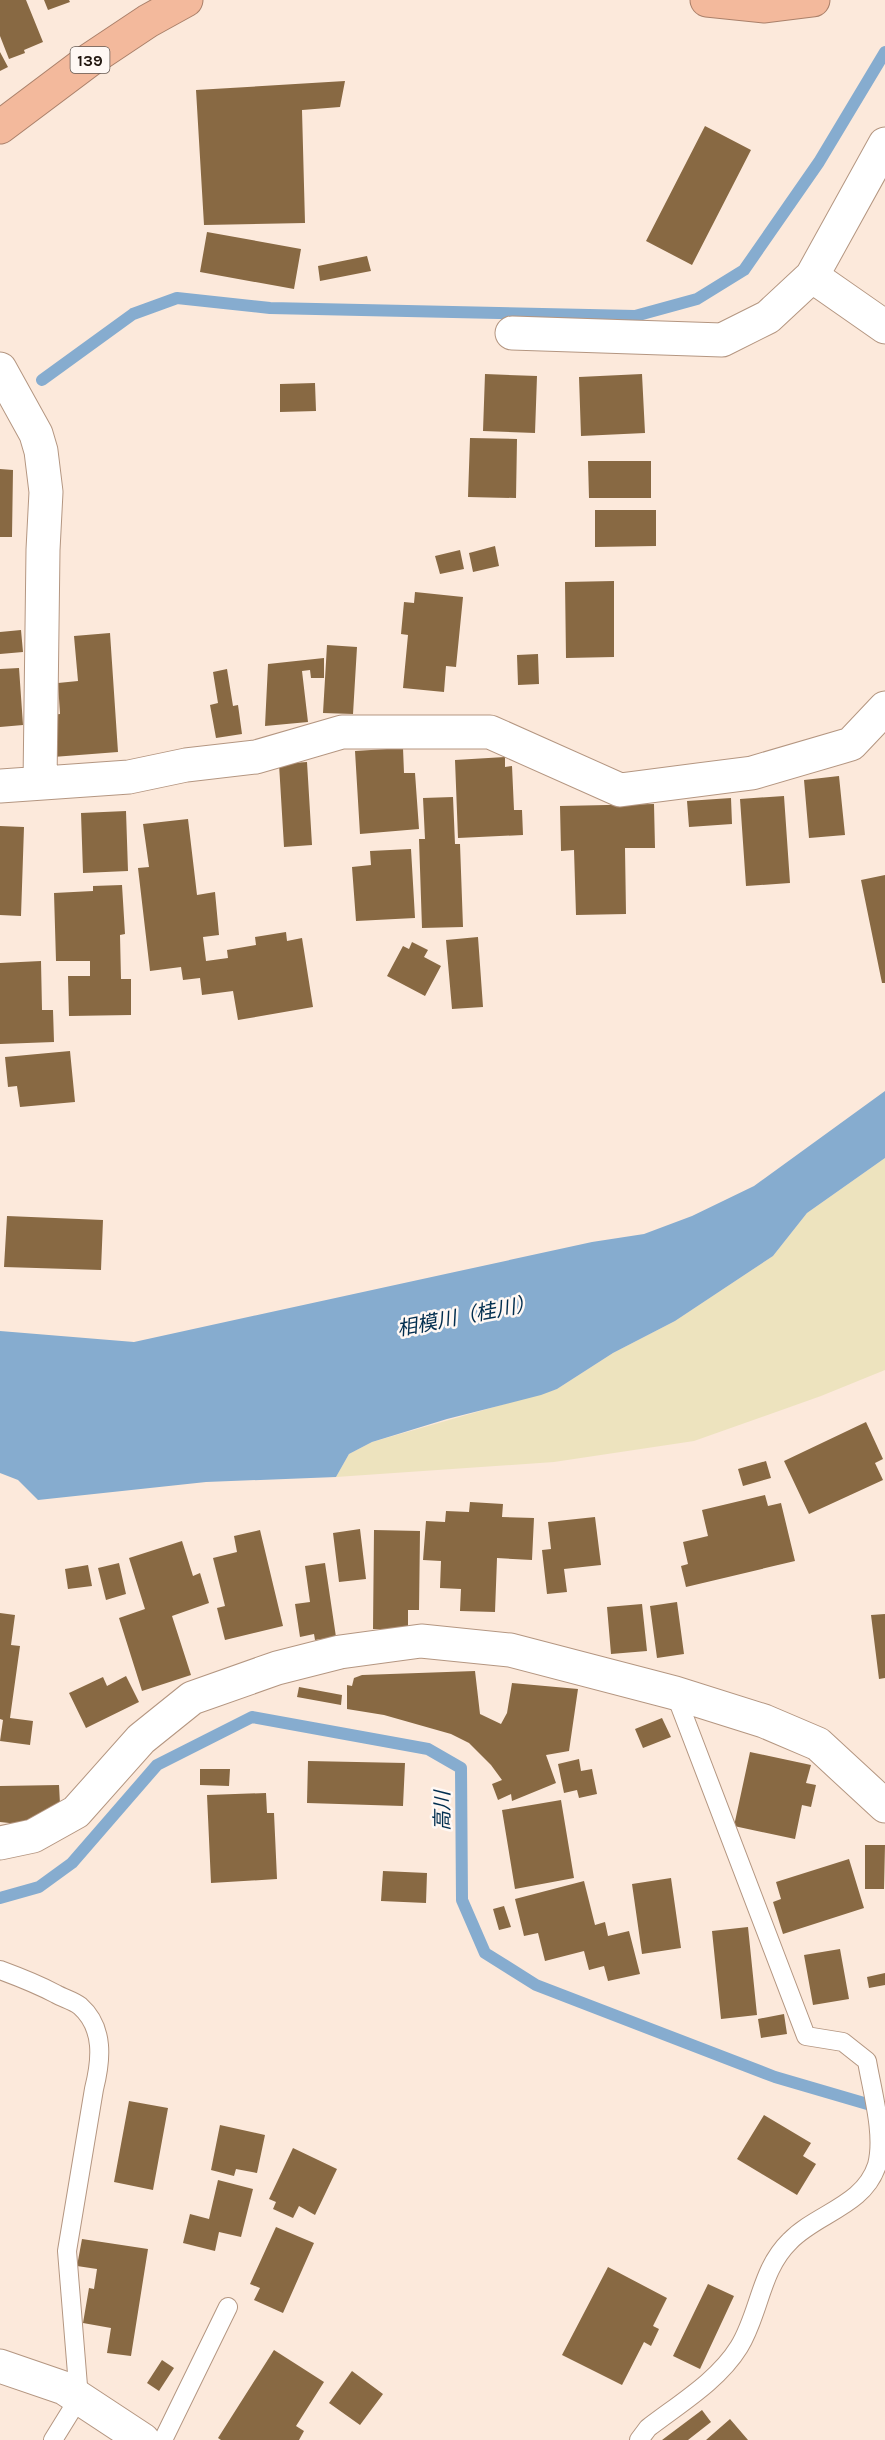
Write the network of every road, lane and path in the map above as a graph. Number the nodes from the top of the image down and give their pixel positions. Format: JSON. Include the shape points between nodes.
{"nodes":[{"id":1,"x":186,"y":0,"type":"edge"},
{"id":2,"x":707,"y":0,"type":"edge"},
{"id":3,"x":813,"y":0,"type":"edge"},
{"id":4,"x":0,"y":127,"type":"edge"},
{"id":5,"x":885,"y":144,"type":"edge"},
{"id":6,"x":812,"y":276,"type":"junction"},
{"id":7,"x":885,"y":327,"type":"edge"},
{"id":8,"x":512,"y":333,"type":"dead end"},
{"id":9,"x":0,"y":369,"type":"edge"},
{"id":10,"x":885,"y":708,"type":"edge"},
{"id":11,"x":40,"y":783,"type":"junction"},
{"id":12,"x":0,"y":786,"type":"edge"},
{"id":13,"x":675,"y":1693,"type":"junction"},
{"id":14,"x":885,"y":1806,"type":"edge"},
{"id":15,"x":0,"y":1843,"type":"edge"},
{"id":16,"x":0,"y":1970,"type":"edge"},
{"id":17,"x":228,"y":2307,"type":"dead end"},
{"id":18,"x":0,"y":2366,"type":"edge"},
{"id":19,"x":79,"y":2398,"type":"junction"},
{"id":20,"x":53,"y":2440,"type":"edge"},
{"id":21,"x":142,"y":2440,"type":"edge"},
{"id":22,"x":163,"y":2440,"type":"edge"},
{"id":23,"x":639,"y":2440,"type":"edge"}],
"edges":[{"from":1,"to":4,"type":"highway","number":"139","via":[[88,61]]},
{"from":2,"to":3,"type":"highway","via":[[765,6]]},
{"from":5,"to":6,"type":"street"},
{"from":6,"to":7,"type":"street"},
{"from":6,"to":8,"type":"street","via":[[768,317],[722,340]]},
{"from":9,"to":11,"type":"street","via":[[36,434],[46,492]]},
{"from":10,"to":11,"type":"street","via":[[851,744],[752,773],[620,790],[490,732],[342,732],[256,757],[129,777]]},
{"from":11,"to":12,"type":"street"},
{"from":13,"to":14,"type":"street","via":[[764,1721],[819,1744]]},
{"from":13,"to":15,"type":"street","via":[[510,1650],[421,1641],[340,1652],[277,1668],[192,1698],[141,1739],[76,1812],[33,1836]]},
{"from":13,"to":23,"type":"lane","via":[[806,2036],[843,2042],[867,2061],[880,2128],[878,2164],[858,2196],[791,2239],[773,2259],[741,2345],[731,2359],[719,2373],[648,2428]]},
{"from":16,"to":19,"type":"lane","via":[[80,2006],[99,2037],[99,2066],[67,2251]]},
{"from":17,"to":22,"type":"lane"},
{"from":18,"to":19,"type":"street","via":[[64,2388]]},
{"from":19,"to":20,"type":"lane"},
{"from":19,"to":21,"type":"street"}]}
